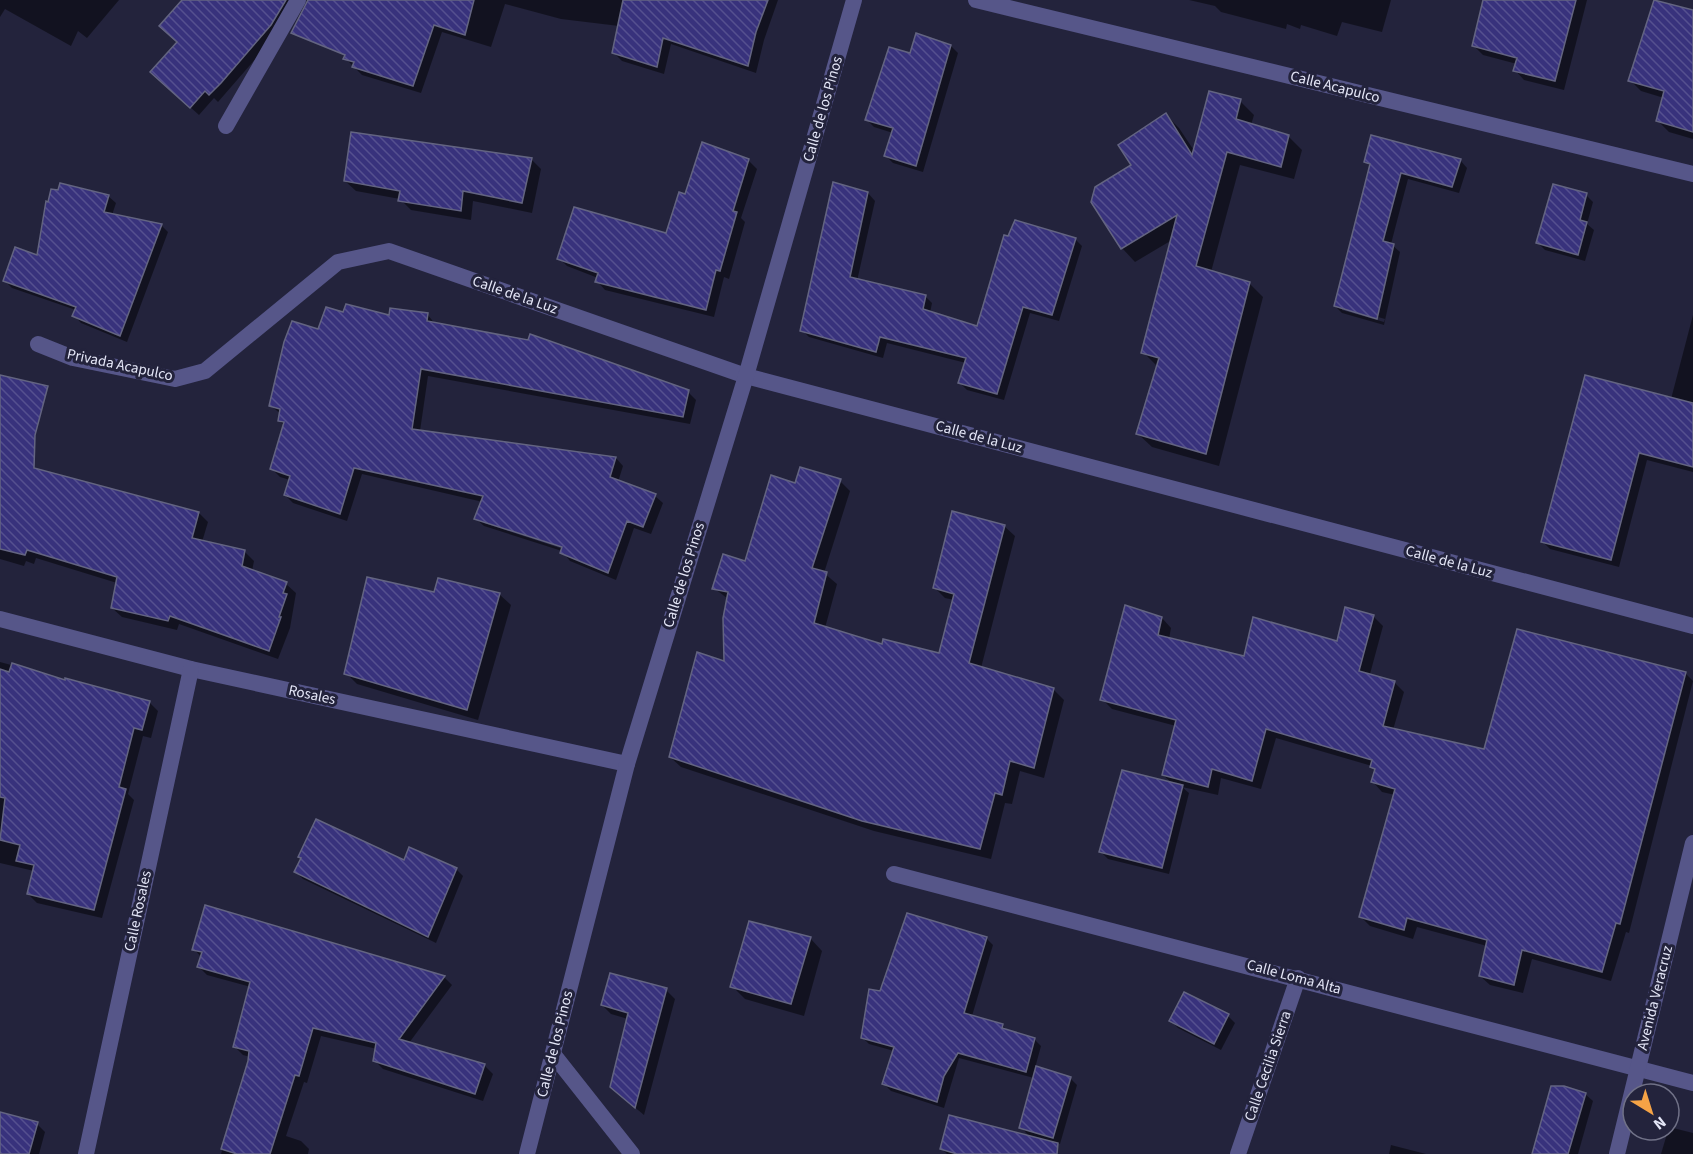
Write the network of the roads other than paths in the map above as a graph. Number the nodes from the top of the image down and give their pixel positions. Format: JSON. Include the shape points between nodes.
{"nodes":[{"id":1,"x":298,"y":0,"type":"edge"},
{"id":2,"x":854,"y":0,"type":"edge"},
{"id":3,"x":976,"y":0,"type":"edge"},
{"id":4,"x":226,"y":126,"type":"dead end"},
{"id":5,"x":1693,"y":174,"type":"edge"},
{"id":6,"x":286,"y":304,"type":"joint"},
{"id":7,"x":38,"y":344,"type":"dead end"},
{"id":8,"x":746,"y":376,"type":"junction"},
{"id":9,"x":0,"y":619,"type":"edge"},
{"id":10,"x":1693,"y":626,"type":"edge"},
{"id":11,"x":191,"y":669,"type":"junction"},
{"id":12,"x":627,"y":764,"type":"junction"},
{"id":13,"x":1693,"y":843,"type":"edge"},
{"id":14,"x":894,"y":874,"type":"dead end"},
{"id":15,"x":1298,"y":978,"type":"junction"},
{"id":16,"x":553,"y":1054,"type":"junction"},
{"id":17,"x":1638,"y":1070,"type":"junction"},
{"id":18,"x":1693,"y":1083,"type":"edge"},
{"id":19,"x":86,"y":1154,"type":"edge"},
{"id":20,"x":527,"y":1154,"type":"edge"},
{"id":21,"x":632,"y":1154,"type":"edge"},
{"id":22,"x":1238,"y":1154,"type":"edge"},
{"id":23,"x":1617,"y":1154,"type":"edge"}],
"edges":[{"from":1,"to":4,"type":"street"},
{"from":2,"to":8,"type":"street","name":"Calle de los Pinos"},
{"from":3,"to":5,"type":"street","name":"Calle Acapulco"},
{"from":6,"to":7,"type":"street","name":"Privada Acapulco","via":[[205,371],[175,379],[73,358]]},
{"from":6,"to":8,"type":"street","name":"Calle de la Luz","via":[[338,262],[389,251]]},
{"from":8,"to":10,"type":"street","name":"Calle de la Luz"},
{"from":8,"to":12,"type":"street","name":"Calle de los Pinos"},
{"from":9,"to":11,"type":"street","name":"Rosales"},
{"from":11,"to":12,"type":"street","name":"Rosales"},
{"from":11,"to":19,"type":"street","name":"Calle Rosales"},
{"from":12,"to":16,"type":"street","name":"Calle de los Pinos"},
{"from":13,"to":17,"type":"street","name":"Avenida Veracruz"},
{"from":14,"to":15,"type":"street","name":"Calle Loma Alta"},
{"from":15,"to":17,"type":"street","name":"Calle Loma Alta"},
{"from":15,"to":22,"type":"street","name":"Calle Cecilia Sierra"},
{"from":16,"to":20,"type":"street","name":"Calle de los Pinos"},
{"from":16,"to":21,"type":"street"},
{"from":17,"to":18,"type":"street","name":"Calle Loma Alta"},
{"from":17,"to":23,"type":"street","name":"Avenida Veracruz"}]}
